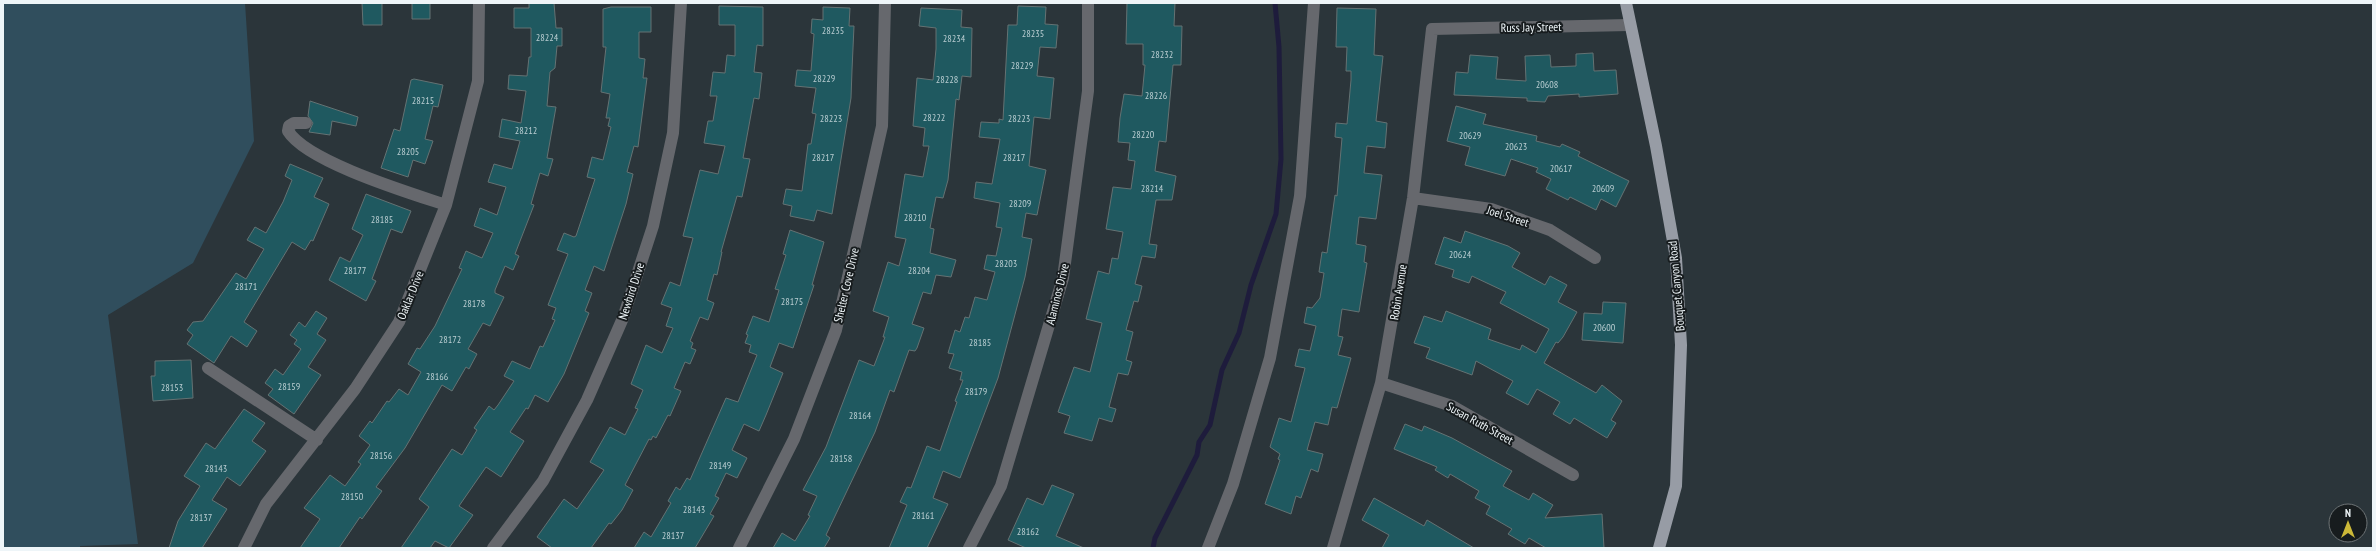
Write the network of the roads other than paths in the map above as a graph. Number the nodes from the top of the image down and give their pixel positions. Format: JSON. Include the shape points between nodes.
{"nodes":[{"id":1,"x":479,"y":3,"type":"edge"},
{"id":2,"x":682,"y":3,"type":"edge"},
{"id":3,"x":885,"y":3,"type":"edge"},
{"id":4,"x":1088,"y":3,"type":"edge"},
{"id":5,"x":1314,"y":3,"type":"edge"},
{"id":6,"x":1626,"y":3,"type":"edge"},
{"id":7,"x":1629,"y":25,"type":"junction"},
{"id":8,"x":1432,"y":29,"type":"joint"},
{"id":9,"x":306,"y":123,"type":"dead end"},
{"id":10,"x":1413,"y":198,"type":"junction"},
{"id":11,"x":446,"y":205,"type":"junction"},
{"id":12,"x":1595,"y":258,"type":"dead end"},
{"id":13,"x":208,"y":368,"type":"dead end"},
{"id":14,"x":1381,"y":384,"type":"junction"},
{"id":15,"x":317,"y":440,"type":"junction"},
{"id":16,"x":1573,"y":475,"type":"dead end"},
{"id":17,"x":244,"y":548,"type":"edge"},
{"id":18,"x":493,"y":548,"type":"edge"},
{"id":19,"x":739,"y":548,"type":"edge"},
{"id":20,"x":969,"y":548,"type":"edge"},
{"id":21,"x":1208,"y":548,"type":"edge"},
{"id":22,"x":1333,"y":548,"type":"edge"},
{"id":23,"x":1659,"y":548,"type":"edge"}],
"edges":[{"from":1,"to":11,"type":"street","name":"Oaklar Drive","via":[[478,81]]},
{"from":2,"to":18,"type":"street","name":"Newbird Drive","via":[[673,133],[652,226],[623,318],[587,400],[542,481]]},
{"from":3,"to":19,"type":"street","name":"Shelter Cove Drive","via":[[882,126],[836,330],[794,439]]},
{"from":4,"to":20,"type":"street","name":"Alaminos Drive","via":[[1088,91],[1063,278],[1001,486]]},
{"from":5,"to":21,"type":"street","via":[[1300,196],[1270,358],[1233,484]]},
{"from":6,"to":7,"type":"main road","name":"Bouquet Canyon Road"},
{"from":7,"to":8,"type":"street","name":"Russ Jay Street"},
{"from":7,"to":23,"type":"main road","name":"Bouquet Canyon Road","via":[[1656,146],[1676,258],[1681,345],[1676,486]]},
{"from":8,"to":10,"type":"street","name":"Robin Avenue"},
{"from":9,"to":11,"type":"street","via":[[294,123],[289,126],[288,131],[293,139],[310,150],[345,169]]},
{"from":10,"to":12,"type":"street","name":"Joel Street","via":[[1491,209],[1550,230]]},
{"from":10,"to":14,"type":"street","name":"Robin Avenue"},
{"from":11,"to":15,"type":"street","name":"Oaklar Drive","via":[[399,322],[356,389]]},
{"from":13,"to":15,"type":"street"},
{"from":14,"to":16,"type":"street","name":"Susan Ruth Street","via":[[1452,406]]},
{"from":14,"to":22,"type":"street","name":"Robin Avenue"},
{"from":15,"to":17,"type":"street","name":"Oaklar Drive","via":[[266,504]]}]}
